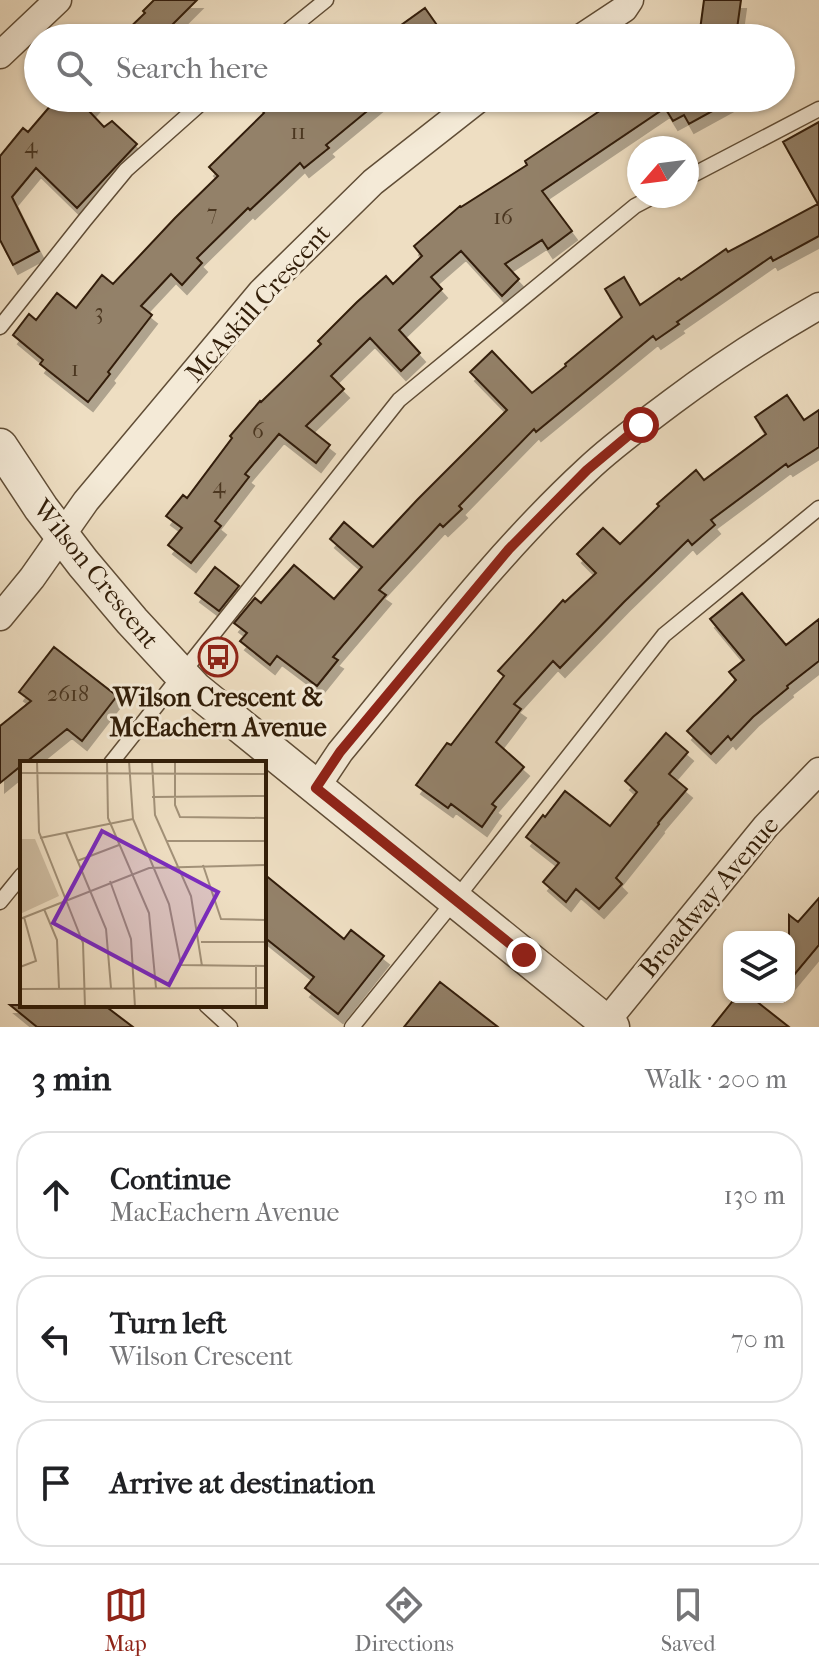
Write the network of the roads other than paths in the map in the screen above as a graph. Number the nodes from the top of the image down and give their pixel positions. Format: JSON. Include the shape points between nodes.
{"nodes":[{"id":1,"x":58,"y":0,"type":"edge"},
{"id":2,"x":326,"y":0,"type":"edge"},
{"id":3,"x":630,"y":0,"type":"edge"},
{"id":4,"x":33,"y":24,"type":"edge"},
{"id":5,"x":296,"y":24,"type":"edge"},
{"id":6,"x":601,"y":24,"type":"edge"},
{"id":7,"x":24,"y":32,"type":"edge"},
{"id":8,"x":0,"y":55,"type":"edge"},
{"id":9,"x":819,"y":109,"type":"edge"},
{"id":10,"x":191,"y":112,"type":"edge"},
{"id":11,"x":462,"y":112,"type":"edge"},
{"id":12,"x":699,"y":172,"type":"edge"},
{"id":13,"x":633,"y":208,"type":"edge"},
{"id":14,"x":819,"y":306,"type":"edge"},
{"id":15,"x":0,"y":327,"type":"edge"},
{"id":16,"x":0,"y":446,"type":"edge"},
{"id":17,"x":819,"y":508,"type":"edge"},
{"id":18,"x":62,"y":535,"type":"junction"},
{"id":19,"x":0,"y":617,"type":"edge"},
{"id":20,"x":180,"y":675,"type":"junction"},
{"id":21,"x":113,"y":761,"type":"edge"},
{"id":22,"x":819,"y":771,"type":"edge"},
{"id":23,"x":316,"y":788,"type":"junction"},
{"id":24,"x":20,"y":877,"type":"edge"},
{"id":25,"x":455,"y":900,"type":"junction"},
{"id":26,"x":0,"y":902,"type":"edge"},
{"id":27,"x":208,"y":1007,"type":"edge"},
{"id":28,"x":607,"y":1025,"type":"edge"},
{"id":29,"x":230,"y":1027,"type":"edge"},
{"id":30,"x":352,"y":1027,"type":"edge"}],
"edges":[{"from":1,"to":4,"type":"street"},
{"from":2,"to":5,"type":"lane"},
{"from":3,"to":6,"type":"street"},
{"from":7,"to":8,"type":"street"},
{"from":9,"to":12,"type":"lane"},
{"from":10,"to":15,"type":"lane","via":[[126,170]]},
{"from":11,"to":18,"type":"street","name":"McAskill Crescent","via":[[373,182],[261,292]]},
{"from":13,"to":20,"type":"lane","via":[[399,400]]},
{"from":14,"to":23,"type":"street","via":[[721,366],[587,470],[509,549]]},
{"from":16,"to":18,"type":"street","name":"Wilson Crescent"},
{"from":17,"to":25,"type":"lane","via":[[664,635]]},
{"from":18,"to":19,"type":"street","name":"McAskill Crescent"},
{"from":18,"to":20,"type":"street","name":"Wilson Crescent"},
{"from":20,"to":21,"type":"lane"},
{"from":20,"to":23,"type":"street","name":"Wilson Crescent"},
{"from":22,"to":28,"type":"street","name":"Broadway Avenue","via":[[766,826]]},
{"from":23,"to":25,"type":"street","name":"Wilson Crescent"},
{"from":24,"to":26,"type":"lane"},
{"from":25,"to":28,"type":"street","name":"Wilson Crescent"},
{"from":25,"to":30,"type":"lane"},
{"from":27,"to":29,"type":"lane"}]}
